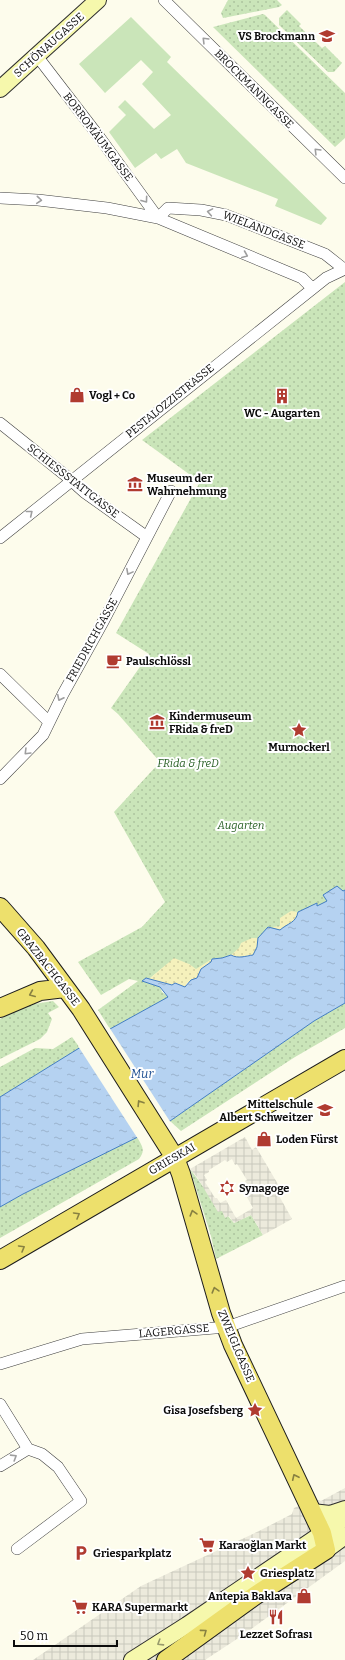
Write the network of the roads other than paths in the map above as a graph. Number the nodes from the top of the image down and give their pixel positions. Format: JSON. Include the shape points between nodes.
{"nodes":[{"id":1,"x":98,"y":0,"type":"edge"},
{"id":2,"x":164,"y":0,"type":"edge"},
{"id":3,"x":37,"y":56,"type":"junction"},
{"id":4,"x":0,"y":90,"type":"edge"},
{"id":5,"x":345,"y":178,"type":"edge"},
{"id":6,"x":0,"y":198,"type":"edge"},
{"id":7,"x":158,"y":218,"type":"junction"},
{"id":8,"x":345,"y":269,"type":"edge"},
{"id":9,"x":312,"y":288,"type":"junction"},
{"id":10,"x":0,"y":423,"type":"edge"},
{"id":11,"x":71,"y":481,"type":"junction"},
{"id":12,"x":170,"y":491,"type":"dead end"},
{"id":13,"x":147,"y":537,"type":"junction"},
{"id":14,"x":0,"y":538,"type":"edge"},
{"id":15,"x":0,"y":674,"type":"edge"},
{"id":16,"x":49,"y":722,"type":"junction"},
{"id":17,"x":0,"y":779,"type":"edge"},
{"id":18,"x":0,"y":907,"type":"edge"},
{"id":19,"x":65,"y":988,"type":"junction"},
{"id":20,"x":0,"y":1008,"type":"edge"},
{"id":21,"x":345,"y":1059,"type":"edge"},
{"id":22,"x":161,"y":1136,"type":"joint"},
{"id":23,"x":175,"y":1158,"type":"junction"},
{"id":24,"x":0,"y":1260,"type":"edge"},
{"id":25,"x":345,"y":1286,"type":"edge"},
{"id":26,"x":227,"y":1327,"type":"junction"},
{"id":27,"x":0,"y":1364,"type":"edge"},
{"id":28,"x":0,"y":1404,"type":"edge"},
{"id":29,"x":28,"y":1449,"type":"junction"},
{"id":30,"x":0,"y":1466,"type":"edge"},
{"id":31,"x":345,"y":1509,"type":"edge"},
{"id":32,"x":312,"y":1512,"type":"junction"},
{"id":33,"x":345,"y":1518,"type":"edge"},
{"id":34,"x":345,"y":1536,"type":"edge"},
{"id":35,"x":324,"y":1542,"type":"junction"},
{"id":36,"x":17,"y":1549,"type":"dead end"},
{"id":37,"x":132,"y":1660,"type":"edge"},
{"id":38,"x":166,"y":1660,"type":"edge"}],
"edges":[{"from":1,"to":3,"type":"main road","name":"SCHÖNAUGASSE"},
{"from":5,"to":2,"type":"street","name":"BROCKMANNGASSE","one_way":true},
{"from":3,"to":4,"type":"main road","name":"SCHÖNAUGASSE"},
{"from":3,"to":7,"type":"street","name":"BORROMÄUMGASSE","one_way":true},
{"from":6,"to":7,"type":"street","one_way":true,"via":[[107,208]]},
{"from":8,"to":7,"type":"street","name":"WIELANDGASSE","one_way":true,"via":[[325,254],[226,214],[168,208]]},
{"from":7,"to":9,"type":"street","one_way":true,"via":[[302,278]]},
{"from":8,"to":9,"type":"street","name":"PESTALOZZISTRASSE"},
{"from":9,"to":11,"type":"street","name":"PESTALOZZISTRASSE"},
{"from":10,"to":11,"type":"street","name":"SCHIESSSTATTGASSE"},
{"from":11,"to":13,"type":"street","name":"SCHIESSSTATTGASSE"},
{"from":14,"to":11,"type":"street","name":"PESTALOZZISTRASSE","one_way":true},
{"from":12,"to":13,"type":"street","name":"FRIEDRICHGASSE"},
{"from":13,"to":16,"type":"street","name":"FRIEDRICHGASSE","one_way":true},
{"from":15,"to":16,"type":"street"},
{"from":16,"to":17,"type":"street","name":"FRIEDRICHGASSE","one_way":true,"via":[[43,735]]},
{"from":18,"to":19,"type":"main road","name":"GRAZBACHGASSE","via":[[36,948]]},
{"from":19,"to":20,"type":"main road","one_way":true,"via":[[40,991]]},
{"from":22,"to":19,"type":"main road","name":"GRAZBACHGASSE","one_way":true},
{"from":21,"to":23,"type":"main road","name":"GRIESKAI"},
{"from":22,"to":23,"type":"main road","name":"ZWEIGLGASSE"},
{"from":24,"to":23,"type":"main road","name":"GRIESKAI","one_way":true},
{"from":26,"to":23,"type":"main road","name":"ZWEIGLGASSE","one_way":true},
{"from":25,"to":26,"type":"street","name":"LAGERGASSE"},
{"from":26,"to":27,"type":"street","name":"LAGERGASSE","via":[[82,1339]]},
{"from":32,"to":26,"type":"main road","name":"ZWEIGLGASSE","one_way":true},
{"from":28,"to":29,"type":"street"},
{"from":30,"to":29,"type":"street","one_way":true},
{"from":29,"to":36,"type":"street","via":[[42,1454],[58,1467],[81,1501]]},
{"from":31,"to":32,"type":"main road","via":[[330,1514]]},
{"from":32,"to":35,"type":"main road","name":"ZWEIGLGASSE"},
{"from":33,"to":35,"type":"main road"},
{"from":34,"to":35,"type":"main road"},
{"from":35,"to":37,"type":"main road","one_way":true},
{"from":38,"to":35,"type":"main road","one_way":true}]}
